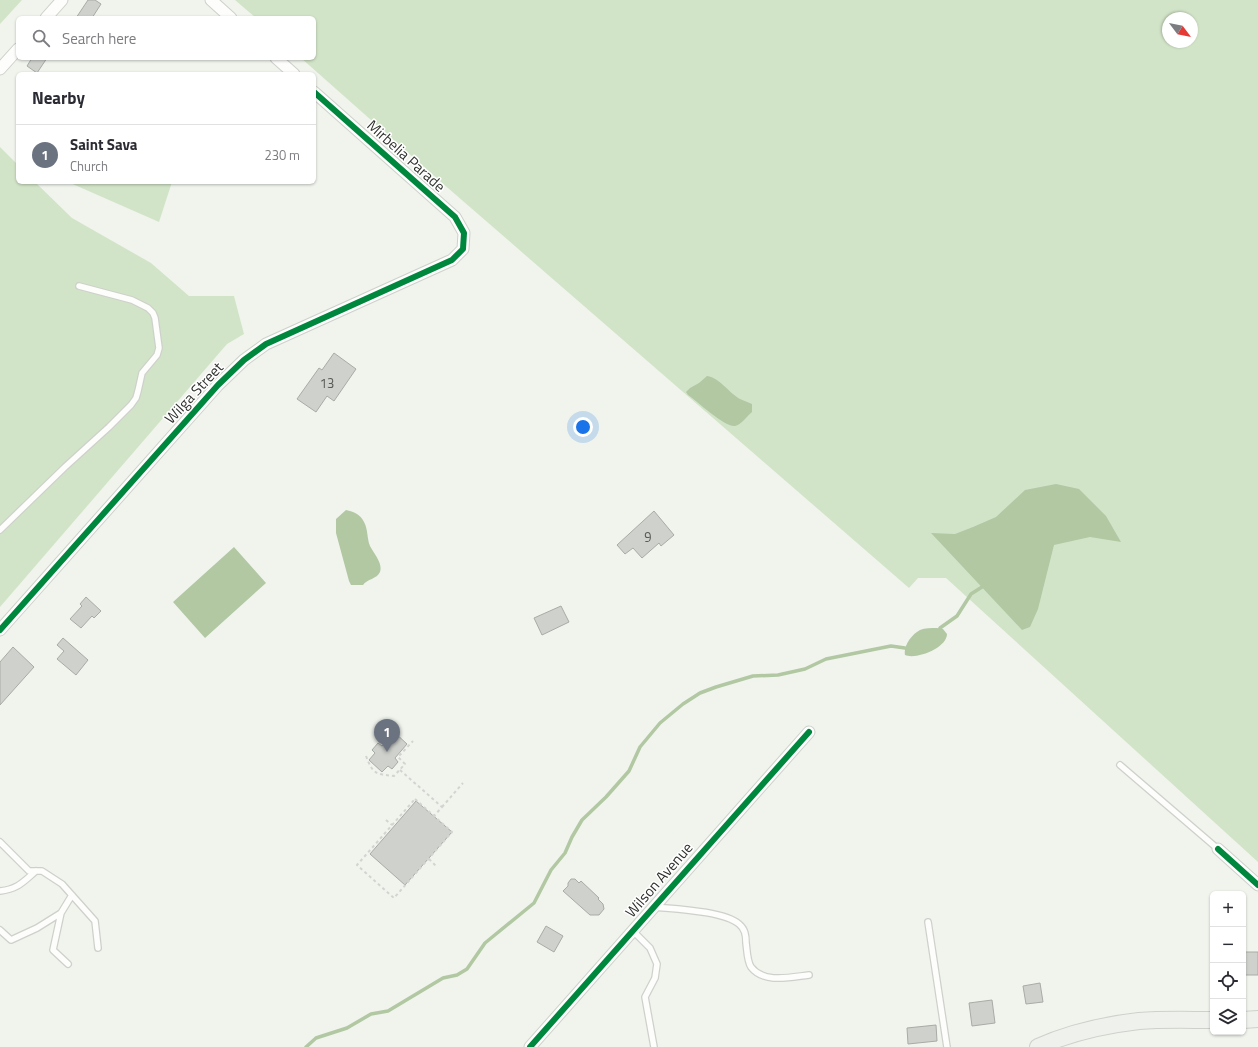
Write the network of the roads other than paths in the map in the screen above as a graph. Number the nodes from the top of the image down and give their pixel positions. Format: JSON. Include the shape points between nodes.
{"nodes":[{"id":1,"x":62,"y":0,"type":"edge"},
{"id":2,"x":211,"y":0,"type":"edge"},
{"id":3,"x":48,"y":16,"type":"edge"},
{"id":4,"x":229,"y":16,"type":"edge"},
{"id":5,"x":16,"y":51,"type":"edge"},
{"id":6,"x":278,"y":60,"type":"edge"},
{"id":7,"x":0,"y":69,"type":"edge"},
{"id":8,"x":292,"y":72,"type":"edge"},
{"id":9,"x":316,"y":94,"type":"edge"},
{"id":10,"x":463,"y":249,"type":"joint"},
{"id":11,"x":79,"y":286,"type":"dead end"},
{"id":12,"x":0,"y":530,"type":"edge"},
{"id":13,"x":0,"y":630,"type":"edge"},
{"id":14,"x":809,"y":732,"type":"dead end"},
{"id":15,"x":1120,"y":765,"type":"dead end"},
{"id":16,"x":0,"y":842,"type":"edge"},
{"id":17,"x":1218,"y":850,"type":"joint"},
{"id":18,"x":36,"y":871,"type":"junction"},
{"id":19,"x":1258,"y":885,"type":"edge"},
{"id":20,"x":0,"y":891,"type":"edge"},
{"id":21,"x":72,"y":895,"type":"junction"},
{"id":22,"x":654,"y":906,"type":"junction"},
{"id":23,"x":61,"y":913,"type":"junction"},
{"id":24,"x":928,"y":922,"type":"dead end"},
{"id":25,"x":634,"y":929,"type":"junction"},
{"id":26,"x":0,"y":930,"type":"edge"},
{"id":27,"x":98,"y":948,"type":"dead end"},
{"id":28,"x":68,"y":964,"type":"dead end"},
{"id":29,"x":809,"y":975,"type":"dead end"},
{"id":30,"x":1210,"y":1020,"type":"edge"},
{"id":31,"x":1246,"y":1020,"type":"edge"},
{"id":32,"x":1258,"y":1020,"type":"edge"},
{"id":33,"x":530,"y":1047,"type":"edge"},
{"id":34,"x":654,"y":1047,"type":"edge"},
{"id":35,"x":947,"y":1047,"type":"edge"},
{"id":36,"x":1038,"y":1047,"type":"edge"}],
"edges":[{"from":1,"to":3,"type":"street"},
{"from":2,"to":4,"type":"street"},
{"from":5,"to":7,"type":"street"},
{"from":6,"to":8,"type":"street"},
{"from":9,"to":10,"type":"street","name":"Mirbelia Parade","via":[[455,217],[464,233]]},
{"from":10,"to":13,"type":"street","name":"Wilga Street","via":[[452,260],[266,344],[244,360],[218,384]]},
{"from":11,"to":12,"type":"lane","via":[[132,300],[148,308],[155,318],[159,348],[157,355],[142,373],[136,398],[131,405]]},
{"from":14,"to":22,"type":"street","name":"Wilson Avenue"},
{"from":15,"to":17,"type":"lane"},
{"from":16,"to":18,"type":"lane","via":[[29,871]]},
{"from":17,"to":19,"type":"street"},
{"from":18,"to":20,"type":"lane","via":[[18,887]]},
{"from":18,"to":21,"type":"lane","via":[[42,871],[62,884]]},
{"from":21,"to":23,"type":"lane"},
{"from":21,"to":27,"type":"lane","via":[[95,921]]},
{"from":22,"to":25,"type":"street","name":"Wilson Avenue"},
{"from":22,"to":29,"type":"lane","via":[[709,913],[738,923],[745,931],[750,966],[759,974],[770,978]]},
{"from":23,"to":26,"type":"lane","via":[[11,940]]},
{"from":23,"to":28,"type":"lane","via":[[53,950]]},
{"from":24,"to":35,"type":"lane"},
{"from":25,"to":33,"type":"street","name":"Wilson Avenue"},
{"from":25,"to":34,"type":"lane","via":[[650,948],[657,964],[655,978],[645,997]]},
{"from":30,"to":36,"type":"main road","via":[[1139,1021],[1086,1030]]},
{"from":31,"to":32,"type":"main road"}]}
